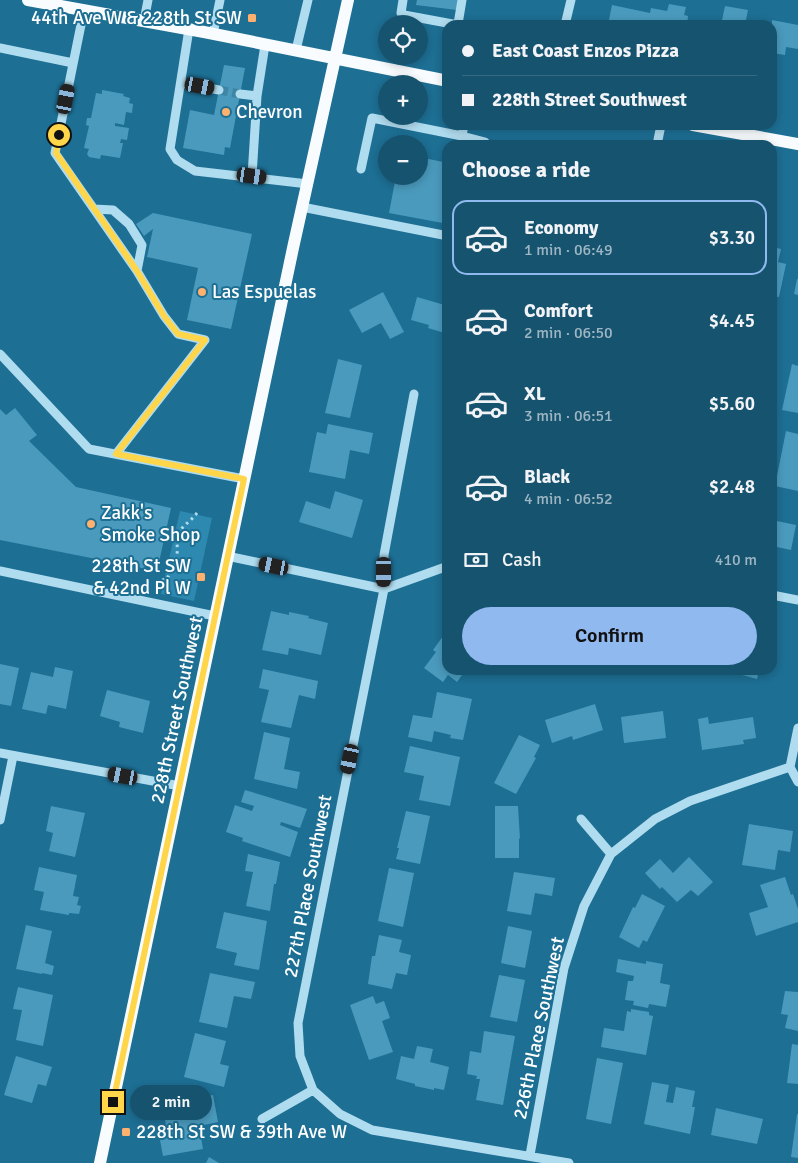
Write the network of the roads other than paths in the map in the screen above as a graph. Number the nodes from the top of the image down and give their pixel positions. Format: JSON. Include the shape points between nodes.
{"nodes":[{"id":1,"x":28,"y":0,"type":"edge"},
{"id":2,"x":148,"y":0,"type":"edge"},
{"id":3,"x":220,"y":0,"type":"edge"},
{"id":4,"x":308,"y":0,"type":"edge"},
{"id":5,"x":347,"y":0,"type":"edge"},
{"id":6,"x":403,"y":0,"type":"edge"},
{"id":7,"x":462,"y":0,"type":"edge"},
{"id":8,"x":571,"y":0,"type":"edge"},
{"id":9,"x":84,"y":10,"type":"junction"},
{"id":10,"x":459,"y":20,"type":"edge"},
{"id":11,"x":566,"y":20,"type":"edge"},
{"id":12,"x":144,"y":21,"type":"junction"},
{"id":13,"x":442,"y":22,"type":"edge"},
{"id":14,"x":189,"y":29,"type":"junction"},
{"id":15,"x":213,"y":34,"type":"junction"},
{"id":16,"x":265,"y":45,"type":"junction"},
{"id":17,"x":0,"y":48,"type":"edge"},
{"id":18,"x":296,"y":50,"type":"junction"},
{"id":19,"x":335,"y":59,"type":"junction"},
{"id":20,"x":73,"y":63,"type":"junction"},
{"id":21,"x":442,"y":80,"type":"edge"},
{"id":22,"x":182,"y":83,"type":"junction"},
{"id":23,"x":219,"y":90,"type":"tunnel mouth"},
{"id":24,"x":240,"y":94,"type":"tunnel mouth"},
{"id":25,"x":257,"y":96,"type":"junction"},
{"id":26,"x":463,"y":130,"type":"edge"},
{"id":27,"x":721,"y":130,"type":"edge"},
{"id":28,"x":462,"y":136,"type":"junction"},
{"id":29,"x":477,"y":140,"type":"edge"},
{"id":30,"x":776,"y":140,"type":"edge"},
{"id":31,"x":777,"y":140,"type":"edge"},
{"id":32,"x":798,"y":144,"type":"edge"},
{"id":33,"x":361,"y":169,"type":"dead end"},
{"id":34,"x":252,"y":176,"type":"junction"},
{"id":35,"x":308,"y":184,"type":"junction"},
{"id":36,"x":302,"y":207,"type":"junction"},
{"id":37,"x":94,"y":209,"type":"junction"},
{"id":38,"x":442,"y":235,"type":"edge"},
{"id":39,"x":137,"y":271,"type":"junction"},
{"id":40,"x":0,"y":354,"type":"edge"},
{"id":41,"x":414,"y":394,"type":"dead end"},
{"id":42,"x":116,"y":454,"type":"junction"},
{"id":43,"x":244,"y":479,"type":"junction"},
{"id":44,"x":227,"y":556,"type":"junction"},
{"id":45,"x":442,"y":568,"type":"edge"},
{"id":46,"x":0,"y":571,"type":"edge"},
{"id":47,"x":384,"y":589,"type":"junction"},
{"id":48,"x":777,"y":596,"type":"edge"},
{"id":49,"x":798,"y":600,"type":"edge"},
{"id":50,"x":215,"y":616,"type":"junction"},
{"id":51,"x":798,"y":728,"type":"edge"},
{"id":52,"x":0,"y":753,"type":"edge"},
{"id":53,"x":13,"y":756,"type":"junction"},
{"id":54,"x":790,"y":767,"type":"junction"},
{"id":55,"x":798,"y":782,"type":"edge"},
{"id":56,"x":180,"y":786,"type":"junction"},
{"id":57,"x":581,"y":819,"type":"dead end"},
{"id":58,"x":0,"y":820,"type":"edge"},
{"id":59,"x":611,"y":854,"type":"junction"},
{"id":60,"x":313,"y":1090,"type":"junction"},
{"id":61,"x":262,"y":1120,"type":"dead end"},
{"id":62,"x":530,"y":1155,"type":"junction"},
{"id":63,"x":100,"y":1163,"type":"edge"},
{"id":64,"x":569,"y":1163,"type":"edge"}],
"edges":[{"from":1,"to":9,"type":"main road"},
{"from":2,"to":12,"type":"street"},
{"from":3,"to":15,"type":"street"},
{"from":4,"to":18,"type":"street"},
{"from":5,"to":19,"type":"main road","name":"228th Street Southwest"},
{"from":6,"to":13,"type":"street","via":[[401,13],[404,15]]},
{"from":7,"to":10,"type":"street"},
{"from":8,"to":11,"type":"street"},
{"from":9,"to":12,"type":"main road"},
{"from":9,"to":20,"type":"street"},
{"from":12,"to":14,"type":"main road"},
{"from":14,"to":15,"type":"main road"},
{"from":14,"to":22,"type":"street"},
{"from":15,"to":16,"type":"main road"},
{"from":16,"to":18,"type":"main road"},
{"from":16,"to":25,"type":"street"},
{"from":17,"to":20,"type":"street"},
{"from":18,"to":19,"type":"main road"},
{"from":19,"to":21,"type":"main road"},
{"from":19,"to":35,"type":"main road","name":"228th Street Southwest"},
{"from":20,"to":37,"type":"street","via":[[56,153]]},
{"from":22,"to":23,"type":"street"},
{"from":22,"to":34,"type":"street","via":[[170,149],[176,160],[195,171]]},
{"from":24,"to":25,"type":"street"},
{"from":25,"to":34,"type":"street"},
{"from":26,"to":28,"type":"street"},
{"from":27,"to":30,"type":"main road"},
{"from":28,"to":29,"type":"street"},
{"from":28,"to":33,"type":"street","via":[[372,118]]},
{"from":31,"to":32,"type":"main road"},
{"from":34,"to":35,"type":"street"},
{"from":35,"to":36,"type":"main road","name":"228th Street Southwest"},
{"from":36,"to":38,"type":"street"},
{"from":36,"to":43,"type":"main road","name":"228th Street Southwest"},
{"from":37,"to":39,"type":"street"},
{"from":37,"to":39,"type":"street","via":[[113,210],[129,224],[142,245]]},
{"from":39,"to":42,"type":"street","via":[[178,334],[205,340]]},
{"from":40,"to":42,"type":"street","via":[[89,449]]},
{"from":41,"to":47,"type":"street","name":"227th Place Southwest","via":[[384,555]]},
{"from":42,"to":43,"type":"street"},
{"from":43,"to":44,"type":"main road","name":"228th Street Southwest"},
{"from":44,"to":47,"type":"street"},
{"from":44,"to":50,"type":"main road","name":"228th Street Southwest"},
{"from":45,"to":47,"type":"street"},
{"from":46,"to":50,"type":"street"},
{"from":47,"to":60,"type":"street","name":"227th Place Southwest","via":[[298,1024],[300,1056]]},
{"from":48,"to":49,"type":"street"},
{"from":50,"to":56,"type":"main road","name":"228th Street Southwest"},
{"from":51,"to":54,"type":"street"},
{"from":52,"to":53,"type":"street"},
{"from":53,"to":56,"type":"street"},
{"from":53,"to":58,"type":"street"},
{"from":54,"to":55,"type":"street"},
{"from":54,"to":59,"type":"street","via":[[690,800],[655,819]]},
{"from":56,"to":63,"type":"main road","name":"228th Street Southwest"},
{"from":57,"to":59,"type":"street"},
{"from":59,"to":62,"type":"street","name":"226th Place Southwest","via":[[584,906],[564,968]]},
{"from":60,"to":61,"type":"street"},
{"from":60,"to":62,"type":"street","via":[[340,1114],[372,1130]]},
{"from":62,"to":64,"type":"street"}]}
